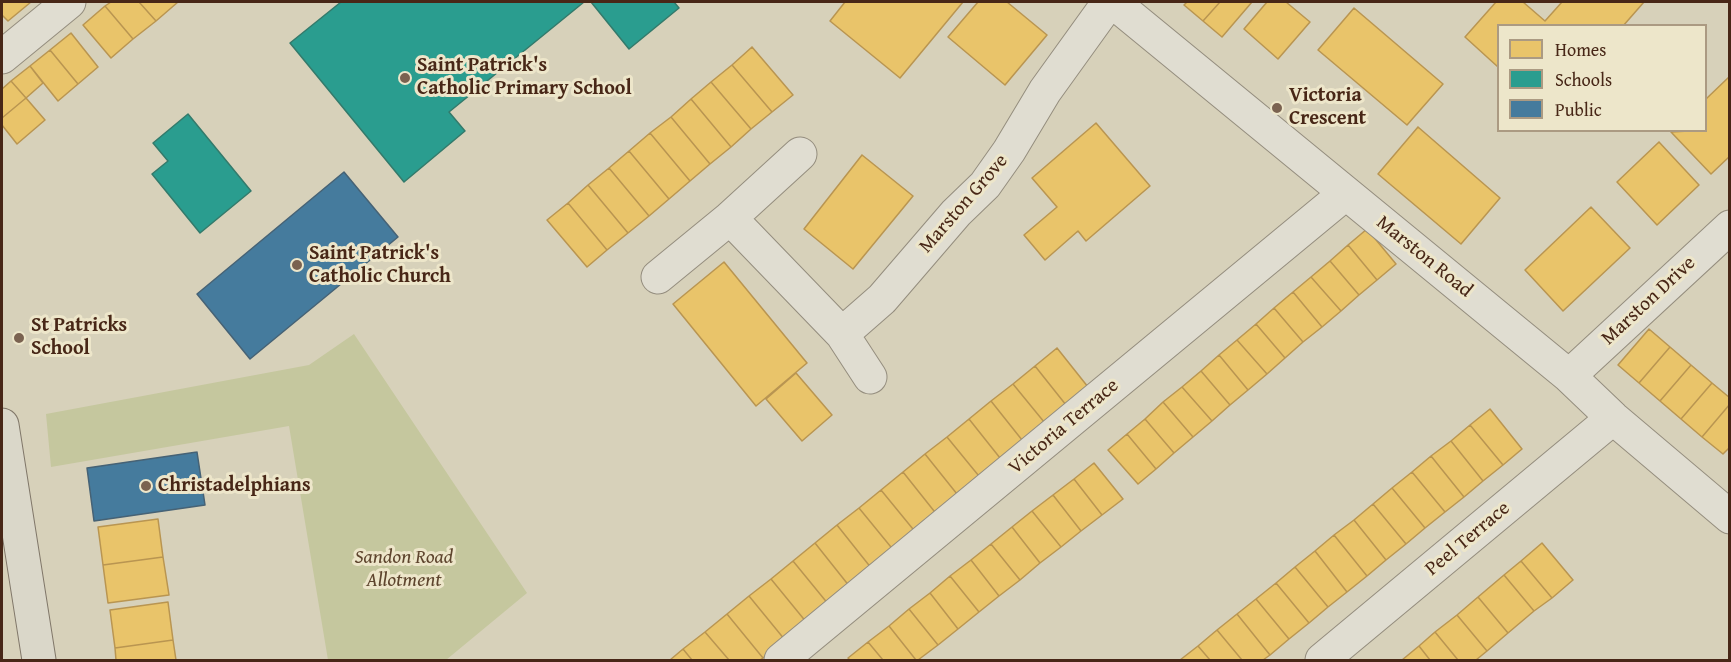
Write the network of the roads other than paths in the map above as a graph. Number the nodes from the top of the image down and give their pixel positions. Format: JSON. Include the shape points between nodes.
{"nodes":[{"id":1,"x":69,"y":2,"type":"edge"},
{"id":2,"x":1111,"y":2,"type":"edge"},
{"id":3,"x":2,"y":57,"type":"edge"},
{"id":4,"x":800,"y":154,"type":"dead end"},
{"id":5,"x":1346,"y":193,"type":"junction"},
{"id":6,"x":730,"y":218,"type":"junction"},
{"id":7,"x":1730,"y":227,"type":"edge"},
{"id":8,"x":658,"y":277,"type":"dead end"},
{"id":9,"x":842,"y":334,"type":"junction"},
{"id":10,"x":1569,"y":376,"type":"junction"},
{"id":11,"x":870,"y":377,"type":"dead end"},
{"id":12,"x":1613,"y":418,"type":"junction"},
{"id":13,"x":2,"y":425,"type":"edge"},
{"id":14,"x":1730,"y":517,"type":"edge"},
{"id":15,"x":39,"y":660,"type":"edge"},
{"id":16,"x":782,"y":660,"type":"edge"},
{"id":17,"x":1322,"y":660,"type":"edge"}],
"edges":[{"from":1,"to":3,"type":"street"},
{"from":2,"to":5,"type":"street","name":"Marston Road"},
{"from":2,"to":9,"type":"street","name":"Marston Grove","via":[[1045,91],[985,185],[882,299]]},
{"from":4,"to":6,"type":"street"},
{"from":5,"to":10,"type":"street","name":"Marston Road"},
{"from":5,"to":16,"type":"street","name":"Victoria Terrace"},
{"from":6,"to":8,"type":"street"},
{"from":6,"to":9,"type":"street"},
{"from":7,"to":10,"type":"street","name":"Marston Drive"},
{"from":9,"to":11,"type":"street"},
{"from":10,"to":12,"type":"street","name":"Marston Road"},
{"from":12,"to":14,"type":"street","name":"Marston Road"},
{"from":12,"to":17,"type":"street","name":"Peel Terrace"},
{"from":13,"to":15,"type":"main road"}]}
